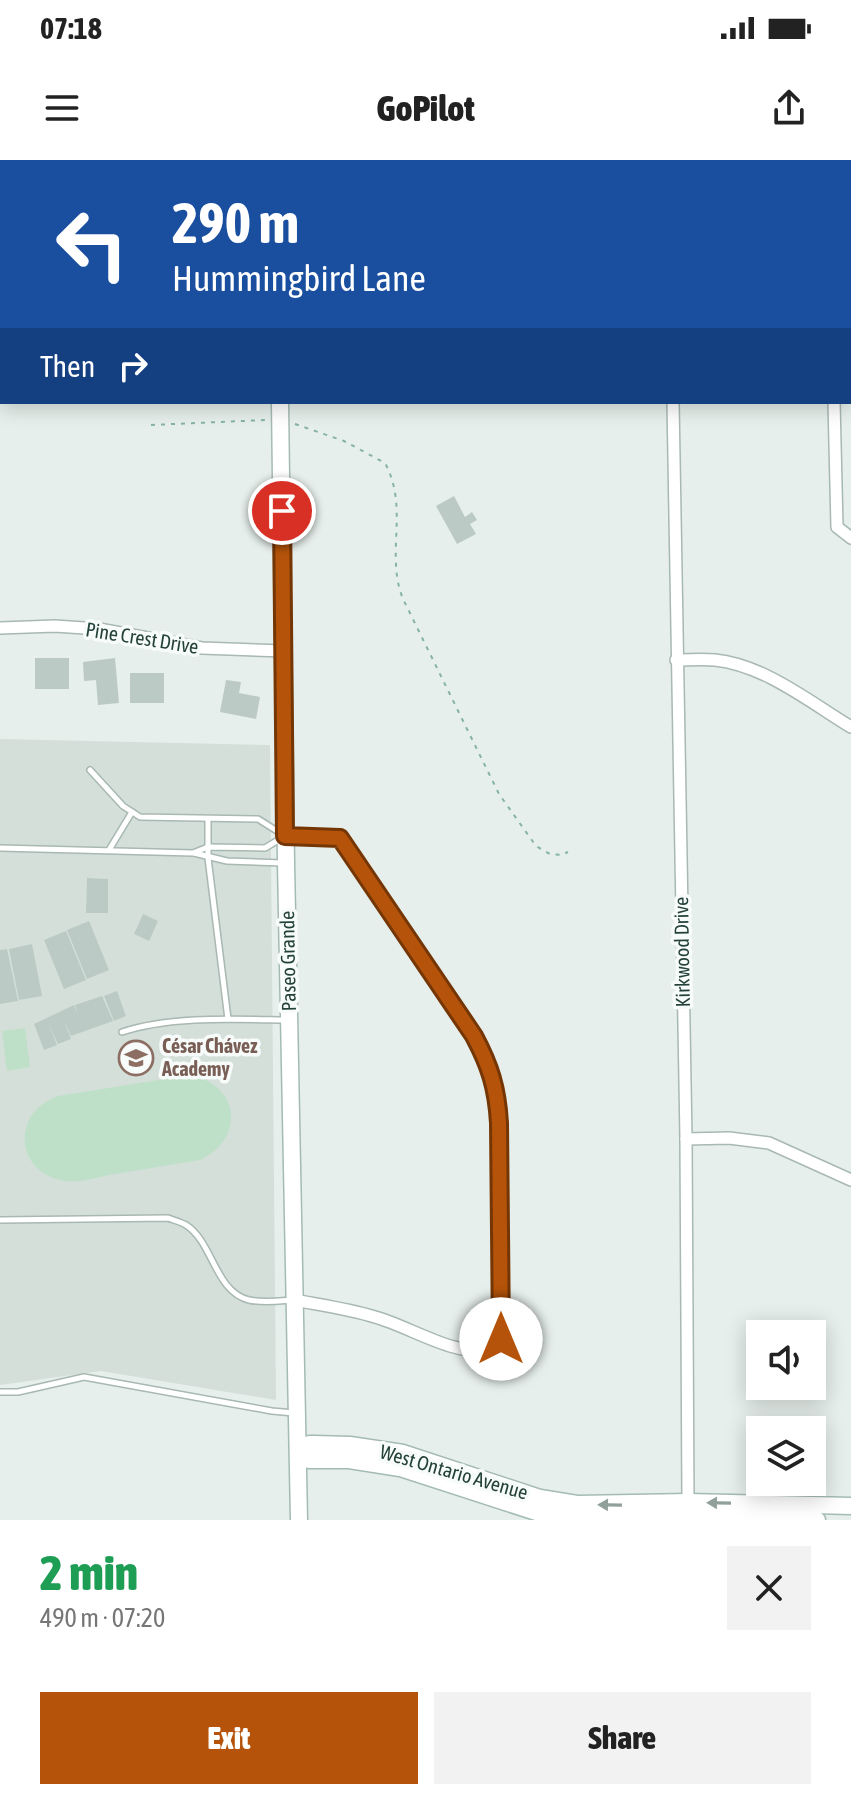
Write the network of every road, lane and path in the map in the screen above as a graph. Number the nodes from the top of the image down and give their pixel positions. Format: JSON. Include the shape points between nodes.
{"nodes":[{"id":1,"x":280,"y":404,"type":"edge"},
{"id":2,"x":673,"y":404,"type":"edge"},
{"id":3,"x":834,"y":404,"type":"edge"},
{"id":4,"x":268,"y":420,"type":"dead end"},
{"id":5,"x":297,"y":424,"type":"dead end"},
{"id":6,"x":151,"y":425,"type":"dead end"},
{"id":7,"x":851,"y":538,"type":"edge"},
{"id":8,"x":0,"y":628,"type":"edge"},
{"id":9,"x":284,"y":651,"type":"junction"},
{"id":10,"x":676,"y":660,"type":"junction"},
{"id":11,"x":851,"y":727,"type":"edge"},
{"id":12,"x":90,"y":770,"type":"dead end"},
{"id":13,"x":132,"y":812,"type":"junction"},
{"id":14,"x":208,"y":819,"type":"junction"},
{"id":15,"x":285,"y":836,"type":"junction"},
{"id":16,"x":208,"y":847,"type":"junction"},
{"id":17,"x":0,"y":848,"type":"edge"},
{"id":18,"x":108,"y":851,"type":"junction"},
{"id":19,"x":568,"y":852,"type":"dead end"},
{"id":20,"x":193,"y":853,"type":"junction"},
{"id":21,"x":208,"y":858,"type":"junction"},
{"id":22,"x":286,"y":863,"type":"junction"},
{"id":23,"x":228,"y":1019,"type":"junction"},
{"id":24,"x":289,"y":1021,"type":"junction"},
{"id":25,"x":122,"y":1032,"type":"dead end"},
{"id":26,"x":686,"y":1139,"type":"junction"},
{"id":27,"x":851,"y":1180,"type":"edge"},
{"id":28,"x":0,"y":1220,"type":"edge"},
{"id":29,"x":294,"y":1300,"type":"junction"},
{"id":30,"x":0,"y":1392,"type":"edge"},
{"id":31,"x":298,"y":1413,"type":"junction"},
{"id":32,"x":299,"y":1452,"type":"junction"},
{"id":33,"x":851,"y":1506,"type":"edge"},
{"id":34,"x":687,"y":1516,"type":"edge"},
{"id":35,"x":299,"y":1520,"type":"edge"},
{"id":36,"x":817,"y":1520,"type":"edge"}],
"edges":[{"from":1,"to":9,"type":"main road","name":"Paseo Grande"},
{"from":2,"to":10,"type":"street","name":"Kirkwood Drive"},
{"from":3,"to":7,"type":"street","via":[[837,527]]},
{"from":4,"to":6,"type":"path"},
{"from":5,"to":19,"type":"path","via":[[385,463],[399,512],[396,569],[404,601],[499,794],[536,846],[555,855]]},
{"from":8,"to":9,"type":"street","name":"Pine Crest Drive","via":[[99,629],[202,648]]},
{"from":9,"to":15,"type":"main road","name":"Paseo Grande"},
{"from":10,"to":11,"type":"street","via":[[716,660],[744,667]]},
{"from":10,"to":26,"type":"street","name":"Kirkwood Drive"},
{"from":12,"to":13,"type":"lane"},
{"from":13,"to":14,"type":"lane","via":[[140,817]]},
{"from":13,"to":18,"type":"lane"},
{"from":14,"to":15,"type":"lane","via":[[258,819]]},
{"from":14,"to":16,"type":"lane"},
{"from":15,"to":16,"type":"lane","via":[[265,848]]},
{"from":15,"to":22,"type":"main road","name":"Paseo Grande"},
{"from":15,"to":29,"type":"street","via":[[340,838],[487,1061],[499,1123],[501,1339],[495,1350],[482,1352],[433,1341],[375,1317]]},
{"from":16,"to":20,"type":"lane"},
{"from":16,"to":21,"type":"lane"},
{"from":17,"to":18,"type":"lane"},
{"from":18,"to":20,"type":"lane"},
{"from":20,"to":21,"type":"lane"},
{"from":21,"to":22,"type":"lane"},
{"from":21,"to":23,"type":"lane"},
{"from":22,"to":24,"type":"main road","name":"Paseo Grande"},
{"from":23,"to":24,"type":"lane"},
{"from":23,"to":25,"type":"lane","via":[[149,1023]]},
{"from":24,"to":29,"type":"main road","name":"Paseo Grande"},
{"from":26,"to":27,"type":"street","via":[[769,1143]]},
{"from":26,"to":34,"type":"street","name":"Kirkwood Drive"},
{"from":28,"to":29,"type":"lane","via":[[168,1218],[186,1225],[200,1239],[230,1289],[246,1299]]},
{"from":29,"to":31,"type":"main road","name":"Paseo Grande"},
{"from":30,"to":31,"type":"lane","via":[[84,1377]]},
{"from":31,"to":32,"type":"main road","name":"Paseo Grande"},
{"from":32,"to":34,"type":"main road","name":"West Ontario Avenue","via":[[309,1444],[378,1448],[540,1498]]},
{"from":32,"to":35,"type":"main road","name":"Paseo Grande"},
{"from":33,"to":34,"type":"main road","name":"West Ontario Avenue","one_way":true},
{"from":34,"to":36,"type":"main road","name":"West Ontario Avenue"}]}
